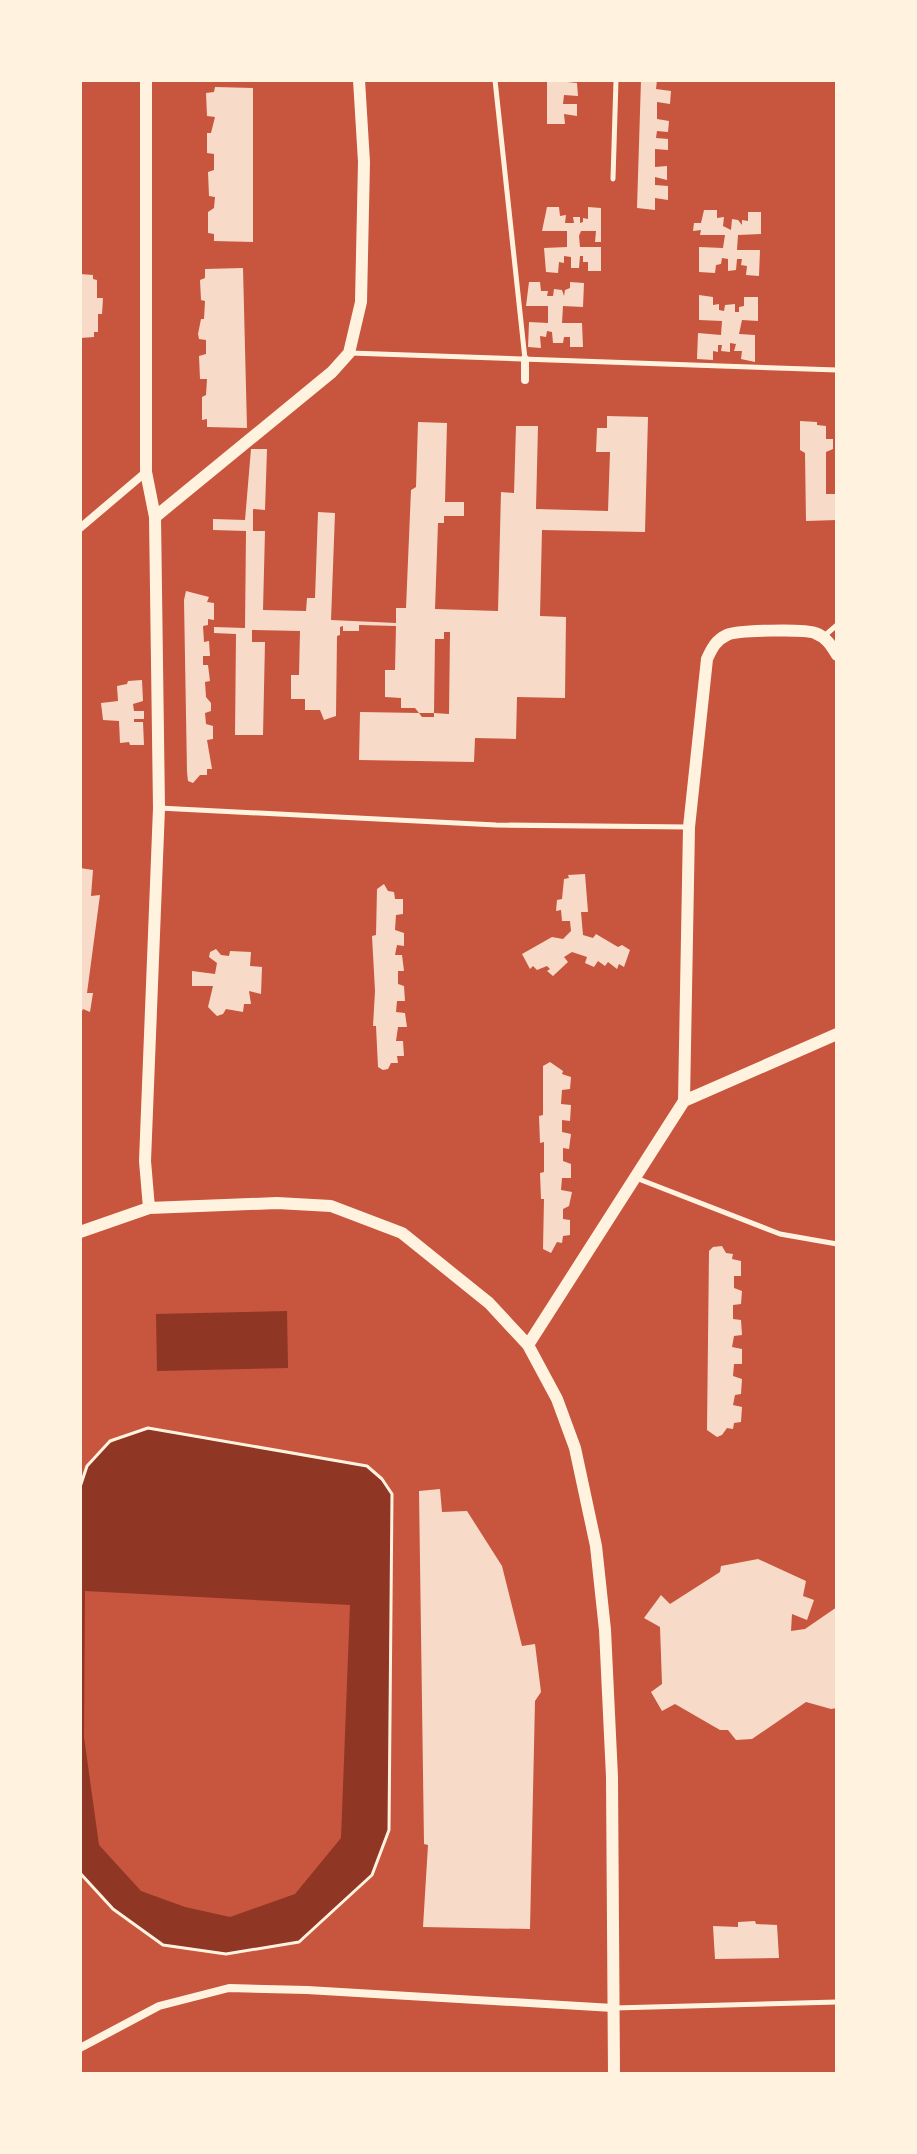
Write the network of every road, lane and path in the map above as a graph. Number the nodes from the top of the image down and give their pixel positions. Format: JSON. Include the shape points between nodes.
{"nodes":[{"id":1,"x":146,"y":80,"type":"edge"},
{"id":2,"x":359,"y":80,"type":"edge"},
{"id":3,"x":495,"y":80,"type":"edge"},
{"id":4,"x":616,"y":80,"type":"edge"},
{"id":5,"x":613,"y":179,"type":"dead end"},
{"id":6,"x":349,"y":353,"type":"junction"},
{"id":7,"x":525,"y":359,"type":"junction"},
{"id":8,"x":837,"y":370,"type":"edge"},
{"id":9,"x":525,"y":380,"type":"dead end"},
{"id":10,"x":146,"y":472,"type":"junction"},
{"id":11,"x":155,"y":517,"type":"junction"},
{"id":12,"x":80,"y":528,"type":"edge"},
{"id":13,"x":837,"y":625,"type":"edge"},
{"id":14,"x":823,"y":637,"type":"junction"},
{"id":15,"x":837,"y":655,"type":"edge"},
{"id":16,"x":159,"y":808,"type":"junction"},
{"id":17,"x":689,"y":827,"type":"junction"},
{"id":18,"x":837,"y":1034,"type":"edge"},
{"id":19,"x":684,"y":1101,"type":"junction"},
{"id":20,"x":635,"y":1177,"type":"junction"},
{"id":21,"x":149,"y":1208,"type":"junction"},
{"id":22,"x":80,"y":1232,"type":"edge"},
{"id":23,"x":837,"y":1244,"type":"edge"},
{"id":24,"x":528,"y":1345,"type":"junction"},
{"id":25,"x":80,"y":1487,"type":"edge"},
{"id":26,"x":80,"y":1873,"type":"edge"},
{"id":27,"x":837,"y":2002,"type":"edge"},
{"id":28,"x":613,"y":2008,"type":"junction"},
{"id":29,"x":80,"y":2048,"type":"edge"},
{"id":30,"x":614,"y":2074,"type":"edge"}],
"edges":[{"from":1,"to":10,"type":"street"},
{"from":2,"to":6,"type":"street","via":[[364,162],[361,302]]},
{"from":3,"to":7,"type":"lane"},
{"from":4,"to":5,"type":"lane"},
{"from":6,"to":7,"type":"lane"},
{"from":6,"to":11,"type":"street"},
{"from":7,"to":8,"type":"lane"},
{"from":7,"to":9,"type":"street"},
{"from":10,"to":11,"type":"street"},
{"from":10,"to":12,"type":"street"},
{"from":11,"to":16,"type":"street"},
{"from":13,"to":14,"type":"lane"},
{"from":14,"to":15,"type":"street"},
{"from":14,"to":17,"type":"street","via":[[814,632],[741,631],[713,644]]},
{"from":16,"to":17,"type":"lane","via":[[496,825]]},
{"from":16,"to":21,"type":"street","via":[[145,1161]]},
{"from":17,"to":19,"type":"street"},
{"from":18,"to":19,"type":"street"},
{"from":19,"to":20,"type":"street"},
{"from":20,"to":23,"type":"lane","via":[[780,1234]]},
{"from":20,"to":24,"type":"street"},
{"from":21,"to":22,"type":"street"},
{"from":21,"to":24,"type":"street","via":[[331,1206],[402,1233],[489,1303]]},
{"from":24,"to":28,"type":"street","via":[[575,1448],[596,1546],[612,1777]]},
{"from":25,"to":26,"type":"path","via":[[87,1466],[110,1441],[148,1428],[367,1466],[392,1494],[392,1616],[389,1830],[372,1875],[299,1942],[226,1954],[163,1945],[113,1909]]},
{"from":27,"to":28,"type":"lane"},
{"from":28,"to":29,"type":"street","via":[[229,1988],[159,2006]]},
{"from":28,"to":30,"type":"street"}]}
